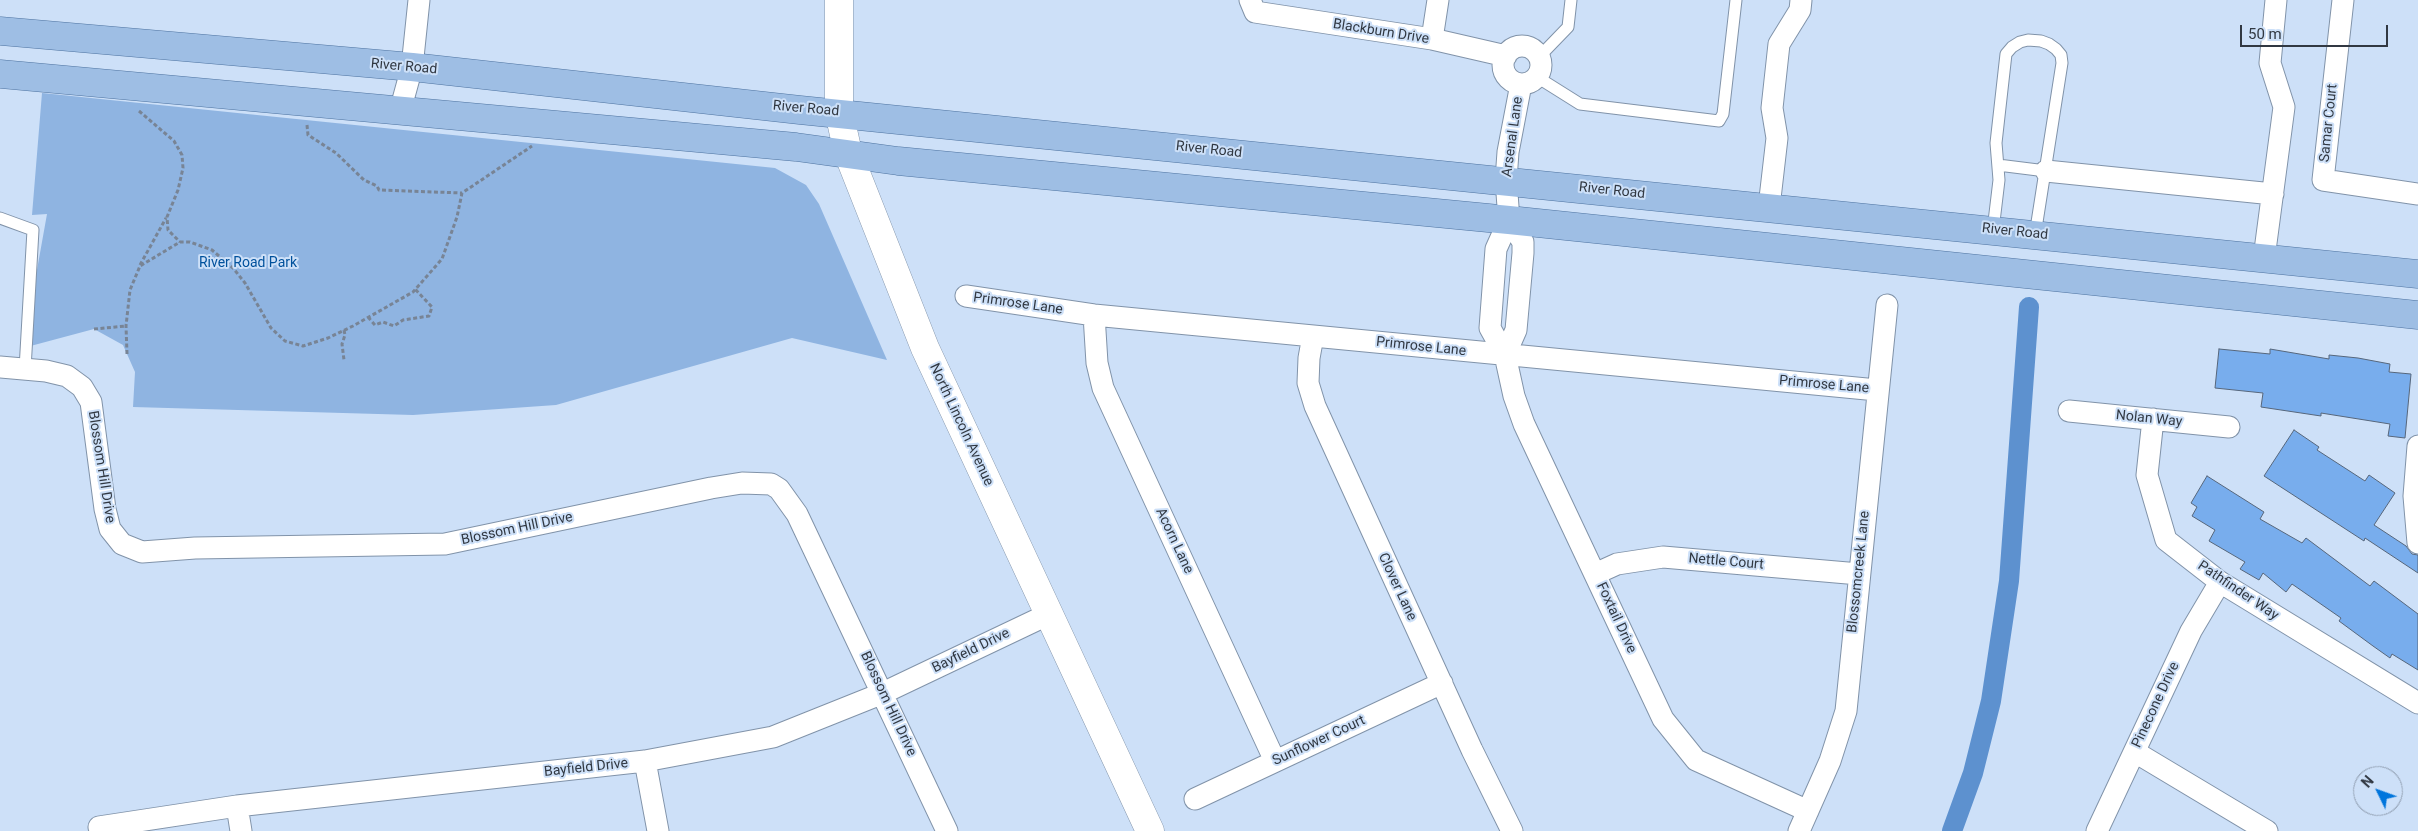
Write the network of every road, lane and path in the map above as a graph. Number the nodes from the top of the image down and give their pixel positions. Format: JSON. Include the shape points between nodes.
{"nodes":[{"id":1,"x":419,"y":0,"type":"edge"},
{"id":2,"x":839,"y":0,"type":"edge"},
{"id":3,"x":1438,"y":0,"type":"edge"},
{"id":4,"x":1571,"y":0,"type":"edge"},
{"id":5,"x":1736,"y":0,"type":"edge"},
{"id":6,"x":1801,"y":0,"type":"edge"},
{"id":7,"x":2276,"y":0,"type":"edge"},
{"id":8,"x":2343,"y":0,"type":"edge"},
{"id":9,"x":1253,"y":6,"type":"edge"},
{"id":10,"x":0,"y":31,"type":"edge"},
{"id":11,"x":1432,"y":39,"type":"junction"},
{"id":12,"x":1506,"y":56,"type":"junction"},
{"id":13,"x":412,"y":67,"type":"junction"},
{"id":14,"x":1533,"y":73,"type":"junction"},
{"id":15,"x":0,"y":74,"type":"edge"},
{"id":16,"x":138,"y":110,"type":"dead end"},
{"id":17,"x":400,"y":111,"type":"junction"},
{"id":18,"x":838,"y":112,"type":"junction"},
{"id":19,"x":307,"y":124,"type":"dead end"},
{"id":20,"x":534,"y":144,"type":"dead end"},
{"id":21,"x":848,"y":153,"type":"junction"},
{"id":22,"x":1998,"y":165,"type":"junction"},
{"id":23,"x":2046,"y":171,"type":"junction"},
{"id":24,"x":1506,"y":180,"type":"junction"},
{"id":25,"x":462,"y":193,"type":"junction"},
{"id":26,"x":2273,"y":194,"type":"junction"},
{"id":27,"x":2418,"y":194,"type":"edge"},
{"id":28,"x":1768,"y":207,"type":"junction"},
{"id":29,"x":167,"y":217,"type":"junction"},
{"id":30,"x":0,"y":218,"type":"edge"},
{"id":31,"x":1509,"y":220,"type":"junction"},
{"id":32,"x":1993,"y":230,"type":"junction"},
{"id":33,"x":2035,"y":235,"type":"junction"},
{"id":34,"x":180,"y":242,"type":"junction"},
{"id":35,"x":2264,"y":258,"type":"junction"},
{"id":36,"x":140,"y":266,"type":"junction"},
{"id":37,"x":2418,"y":274,"type":"edge"},
{"id":38,"x":415,"y":289,"type":"junction"},
{"id":39,"x":966,"y":296,"type":"dead end"},
{"id":40,"x":1887,"y":305,"type":"dead end"},
{"id":41,"x":1094,"y":315,"type":"junction"},
{"id":42,"x":2418,"y":315,"type":"edge"},
{"id":43,"x":368,"y":317,"type":"junction"},
{"id":44,"x":126,"y":326,"type":"junction"},
{"id":45,"x":94,"y":328,"type":"dead end"},
{"id":46,"x":344,"y":330,"type":"junction"},
{"id":47,"x":1312,"y":336,"type":"junction"},
{"id":48,"x":127,"y":354,"type":"dead end"},
{"id":49,"x":1505,"y":355,"type":"junction"},
{"id":50,"x":344,"y":360,"type":"dead end"},
{"id":51,"x":0,"y":367,"type":"edge"},
{"id":52,"x":25,"y":369,"type":"junction"},
{"id":53,"x":1877,"y":390,"type":"junction"},
{"id":54,"x":2069,"y":411,"type":"dead end"},
{"id":55,"x":2153,"y":419,"type":"junction"},
{"id":56,"x":2229,"y":427,"type":"dead end"},
{"id":57,"x":2418,"y":459,"type":"edge"},
{"id":58,"x":2418,"y":543,"type":"edge"},
{"id":59,"x":1595,"y":574,"type":"junction"},
{"id":60,"x":1859,"y":574,"type":"junction"},
{"id":61,"x":2220,"y":582,"type":"junction"},
{"id":62,"x":1048,"y":614,"type":"junction"},
{"id":63,"x":1442,"y":683,"type":"junction"},
{"id":64,"x":883,"y":693,"type":"junction"},
{"id":65,"x":2418,"y":703,"type":"edge"},
{"id":66,"x":2135,"y":752,"type":"junction"},
{"id":67,"x":645,"y":761,"type":"junction"},
{"id":68,"x":1275,"y":761,"type":"junction"},
{"id":69,"x":1195,"y":799,"type":"dead end"},
{"id":70,"x":237,"y":806,"type":"junction"},
{"id":71,"x":1808,"y":811,"type":"junction"},
{"id":72,"x":99,"y":827,"type":"dead end"},
{"id":73,"x":241,"y":831,"type":"edge"},
{"id":74,"x":658,"y":831,"type":"edge"},
{"id":75,"x":947,"y":831,"type":"edge"},
{"id":76,"x":1150,"y":831,"type":"edge"},
{"id":77,"x":1512,"y":831,"type":"edge"},
{"id":78,"x":1799,"y":831,"type":"edge"},
{"id":79,"x":2098,"y":831,"type":"edge"},
{"id":80,"x":2267,"y":831,"type":"edge"}],
"edges":[{"from":1,"to":13,"type":"street"},
{"from":2,"to":18,"type":"main road","name":"North Lincoln Avenue"},
{"from":3,"to":11,"type":"street"},
{"from":4,"to":14,"type":"lane","via":[[1568,27]]},
{"from":5,"to":14,"type":"lane","via":[[1723,114],[1719,121],[1580,104]]},
{"from":6,"to":28,"type":"street","via":[[1800,10],[1779,44],[1772,108],[1776,138]]},
{"from":7,"to":26,"type":"street","via":[[2270,63],[2284,107]]},
{"from":8,"to":27,"type":"street","name":"Samar Court","via":[[2323,180]]},
{"from":9,"to":11,"type":"street","name":"Blackburn Drive"},
{"from":10,"to":13,"type":"main road","name":"River Road"},
{"from":11,"to":12,"type":"street","name":"Blackburn Drive"},
{"from":12,"to":14,"type":"street","via":[[1503,66],[1511,80]]},
{"from":12,"to":14,"type":"street","via":[[1523,46],[1536,52]]},
{"from":13,"to":17,"type":"street"},
{"from":13,"to":18,"type":"main road","name":"River Road"},
{"from":14,"to":24,"type":"street","name":"Arsenal Lane","via":[[1508,152]]},
{"from":15,"to":17,"type":"main road"},
{"from":16,"to":29,"type":"path","via":[[174,142],[182,155],[178,190]]},
{"from":17,"to":21,"type":"main road"},
{"from":18,"to":21,"type":"main road","name":"North Lincoln Avenue"},
{"from":18,"to":24,"type":"main road","name":"River Road"},
{"from":19,"to":25,"type":"path","via":[[308,135],[336,153],[379,190]]},
{"from":20,"to":25,"type":"path"},
{"from":21,"to":31,"type":"main road","via":[[898,161]]},
{"from":21,"to":62,"type":"main road","name":"North Lincoln Avenue","via":[[925,348]]},
{"from":22,"to":23,"type":"lane"},
{"from":22,"to":23,"type":"lane","via":[[1996,143],[2006,54],[2020,42],[2041,41],[2056,49],[2062,63]]},
{"from":22,"to":32,"type":"lane"},
{"from":23,"to":26,"type":"street"},
{"from":23,"to":33,"type":"lane"},
{"from":24,"to":28,"type":"main road","name":"River Road"},
{"from":24,"to":31,"type":"street","name":"Arsenal Lane"},
{"from":25,"to":38,"type":"path","via":[[442,259]]},
{"from":26,"to":35,"type":"street"},
{"from":28,"to":32,"type":"main road","name":"River Road"},
{"from":29,"to":34,"type":"path","via":[[168,230]]},
{"from":29,"to":36,"type":"path"},
{"from":30,"to":52,"type":"lane","via":[[33,230]]},
{"from":31,"to":42,"type":"main road"},
{"from":31,"to":49,"type":"street","name":"Foxtail Drive","via":[[1496,250],[1506,290],[1490,328]]},
{"from":32,"to":33,"type":"main road","name":"River Road"},
{"from":33,"to":35,"type":"main road","name":"River Road"},
{"from":34,"to":36,"type":"path"},
{"from":34,"to":46,"type":"path","via":[[212,250],[233,268],[271,328],[285,341],[303,346]]},
{"from":35,"to":37,"type":"main road","name":"River Road"},
{"from":36,"to":44,"type":"path","via":[[130,290]]},
{"from":38,"to":43,"type":"path"},
{"from":38,"to":43,"type":"path","via":[[432,307],[429,316],[403,320],[394,326],[383,322],[375,325]]},
{"from":39,"to":41,"type":"street","name":"Primrose Lane"},
{"from":40,"to":53,"type":"street","name":"Blossomcreek Lane"},
{"from":41,"to":47,"type":"street","name":"Primrose Lane"},
{"from":41,"to":68,"type":"street","name":"Acorn Lane","via":[[1096,363],[1103,388]]},
{"from":43,"to":46,"type":"path"},
{"from":44,"to":45,"type":"path"},
{"from":44,"to":48,"type":"path"},
{"from":46,"to":50,"type":"path"},
{"from":47,"to":49,"type":"street","name":"Primrose Lane"},
{"from":47,"to":63,"type":"street","name":"Clover Lane","via":[[1308,383],[1315,406]]},
{"from":49,"to":53,"type":"street","name":"Primrose Lane"},
{"from":49,"to":59,"type":"street","name":"Foxtail Drive","via":[[1524,424]]},
{"from":51,"to":52,"type":"street","name":"Blossom Hill Drive"},
{"from":52,"to":64,"type":"street","name":"Blossom Hill Drive","via":[[67,376],[82,387],[91,402],[110,529],[122,544],[142,552],[195,548],[445,544],[711,488],[742,483],[771,484],[779,489],[797,514]]},
{"from":53,"to":60,"type":"street","name":"Blossomcreek Lane"},
{"from":54,"to":55,"type":"street","name":"Nolan Way"},
{"from":55,"to":56,"type":"street","name":"Nolan Way"},
{"from":55,"to":61,"type":"street","name":"Pathfinder Way","via":[[2147,475],[2166,540]]},
{"from":57,"to":58,"type":"street","via":[[2414,496]]},
{"from":59,"to":60,"type":"street","name":"Nettle Court","via":[[1617,564],[1663,557]]},
{"from":59,"to":71,"type":"street","name":"Foxtail Drive","via":[[1663,719],[1696,760]]},
{"from":60,"to":71,"type":"street","name":"Blossomcreek Lane","via":[[1846,711]]},
{"from":61,"to":65,"type":"street","name":"Pathfinder Way"},
{"from":61,"to":66,"type":"street","name":"Pinecone Drive","via":[[2191,631]]},
{"from":62,"to":64,"type":"street","name":"Bayfield Drive"},
{"from":62,"to":76,"type":"main road","name":"North Lincoln Avenue"},
{"from":63,"to":68,"type":"street","name":"Sunflower Court"},
{"from":63,"to":77,"type":"street","name":"Clover Lane"},
{"from":64,"to":67,"type":"street","name":"Bayfield Drive","via":[[773,737]]},
{"from":64,"to":75,"type":"street","name":"Blossom Hill Drive"},
{"from":66,"to":79,"type":"street","name":"Pinecone Drive"},
{"from":66,"to":80,"type":"street"},
{"from":67,"to":70,"type":"street","name":"Bayfield Drive"},
{"from":67,"to":74,"type":"street"},
{"from":68,"to":69,"type":"street","name":"Sunflower Court"},
{"from":70,"to":72,"type":"street","name":"Bayfield Drive"},
{"from":70,"to":73,"type":"street"},
{"from":71,"to":78,"type":"street","name":"Blossomcreek Lane"}]}
